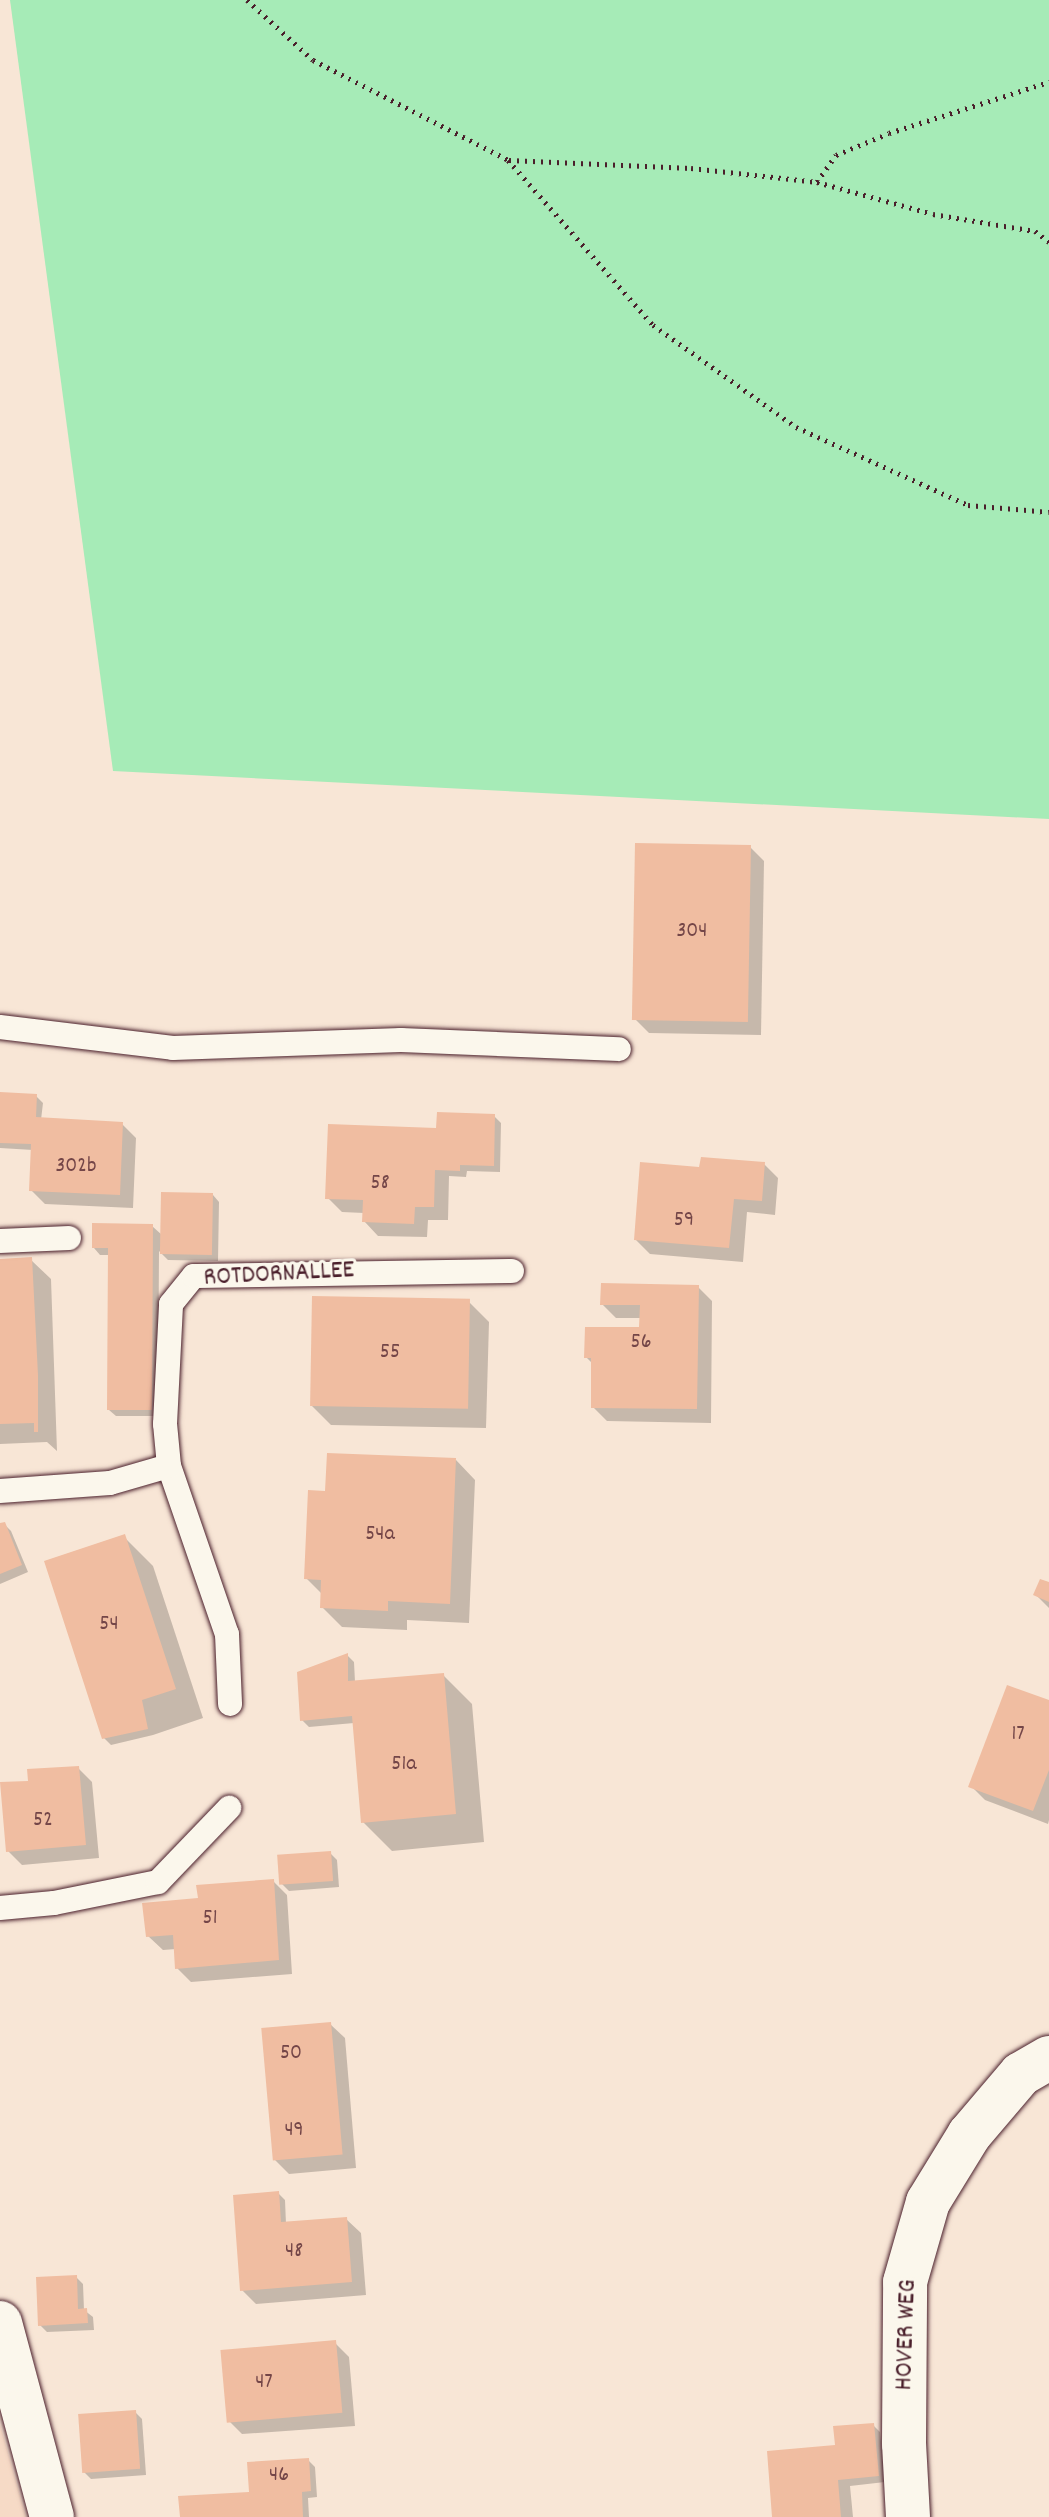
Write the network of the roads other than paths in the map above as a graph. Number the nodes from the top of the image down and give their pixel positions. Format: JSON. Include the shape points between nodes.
{"nodes":[{"id":1,"x":0,"y":1027,"type":"edge"},
{"id":2,"x":619,"y":1049,"type":"dead end"},
{"id":3,"x":69,"y":1238,"type":"dead end"},
{"id":4,"x":0,"y":1241,"type":"edge"},
{"id":5,"x":512,"y":1271,"type":"dead end"},
{"id":6,"x":169,"y":1466,"type":"junction"},
{"id":7,"x":0,"y":1491,"type":"edge"},
{"id":8,"x":230,"y":1704,"type":"dead end"},
{"id":9,"x":229,"y":1808,"type":"dead end"},
{"id":10,"x":0,"y":1908,"type":"edge"},
{"id":11,"x":1049,"y":2058,"type":"edge"},
{"id":12,"x":0,"y":2323,"type":"edge"},
{"id":13,"x":52,"y":2517,"type":"edge"},
{"id":14,"x":908,"y":2517,"type":"edge"}],
"edges":[{"from":1,"to":2,"type":"lane","via":[[173,1048],[401,1040]]},
{"from":3,"to":4,"type":"lane"},
{"from":5,"to":6,"type":"lane","name":"ROTDORNALLEE","via":[[194,1276],[171,1304],[165,1424]]},
{"from":6,"to":7,"type":"lane","via":[[110,1483]]},
{"from":6,"to":8,"type":"lane","name":"ROTDORNALLEE","via":[[227,1634]]},
{"from":9,"to":10,"type":"lane","via":[[158,1882]]},
{"from":11,"to":14,"type":"street","name":"HOVER WEG","via":[[1021,2074],[969,2135],[928,2202],[905,2282]]},
{"from":12,"to":13,"type":"street"}]}
